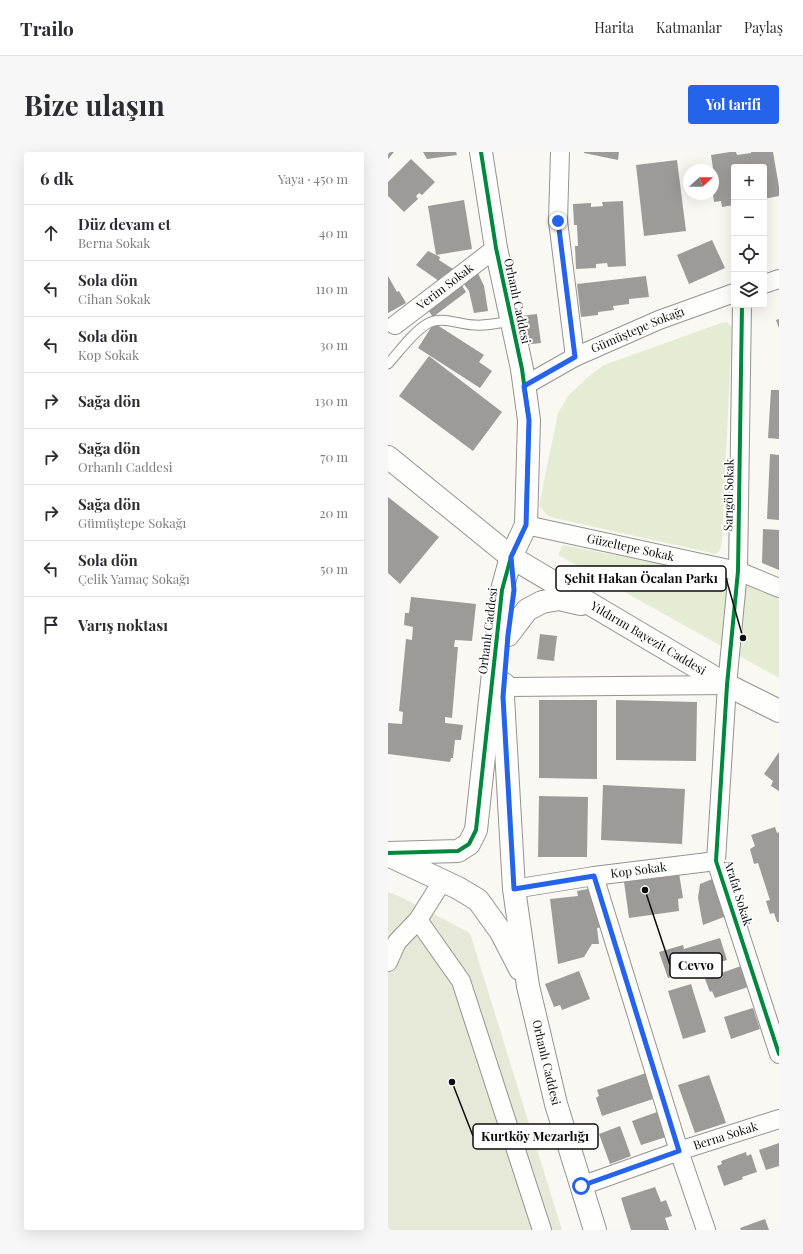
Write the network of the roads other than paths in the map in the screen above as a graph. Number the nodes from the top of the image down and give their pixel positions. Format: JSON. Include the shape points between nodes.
{"nodes":[{"id":1,"x":481,"y":152,"type":"edge"},
{"id":2,"x":560,"y":152,"type":"edge"},
{"id":3,"x":496,"y":248,"type":"junction"},
{"id":4,"x":779,"y":279,"type":"edge"},
{"id":5,"x":767,"y":283,"type":"edge"},
{"id":6,"x":731,"y":294,"type":"edge"},
{"id":7,"x":742,"y":308,"type":"edge"},
{"id":8,"x":512,"y":321,"type":"junction"},
{"id":9,"x":395,"y":325,"type":"dead end"},
{"id":10,"x":575,"y":357,"type":"junction"},
{"id":11,"x":388,"y":364,"type":"edge"},
{"id":12,"x":524,"y":386,"type":"junction"},
{"id":13,"x":388,"y":456,"type":"edge"},
{"id":14,"x":526,"y":525,"type":"junction"},
{"id":15,"x":511,"y":557,"type":"junction"},
{"id":16,"x":738,"y":571,"type":"junction"},
{"id":17,"x":779,"y":588,"type":"edge"},
{"id":18,"x":596,"y":608,"type":"junction"},
{"id":19,"x":508,"y":635,"type":"junction"},
{"id":20,"x":727,"y":685,"type":"junction"},
{"id":21,"x":504,"y":687,"type":"junction"},
{"id":22,"x":779,"y":712,"type":"edge"},
{"id":23,"x":388,"y":854,"type":"edge"},
{"id":24,"x":716,"y":860,"type":"junction"},
{"id":25,"x":594,"y":876,"type":"junction"},
{"id":26,"x":443,"y":880,"type":"junction"},
{"id":27,"x":514,"y":889,"type":"junction"},
{"id":28,"x":418,"y":920,"type":"junction"},
{"id":29,"x":393,"y":939,"type":"edge"},
{"id":30,"x":388,"y":962,"type":"edge"},
{"id":31,"x":528,"y":986,"type":"junction"},
{"id":32,"x":779,"y":1054,"type":"edge"},
{"id":33,"x":779,"y":1119,"type":"edge"},
{"id":34,"x":679,"y":1151,"type":"junction"},
{"id":35,"x":581,"y":1186,"type":"junction"},
{"id":36,"x":542,"y":1230,"type":"edge"},
{"id":37,"x":595,"y":1230,"type":"edge"},
{"id":38,"x":706,"y":1230,"type":"edge"}],
"edges":[{"from":1,"to":3,"type":"street","name":"Orhanlı Caddesi"},
{"from":2,"to":10,"type":"street","via":[[558,221]]},
{"from":3,"to":8,"type":"street","name":"Orhanlı Caddesi"},
{"from":3,"to":9,"type":"street","name":"Verim Sokak"},
{"from":4,"to":5,"type":"street"},
{"from":6,"to":10,"type":"street","name":"Gümüştepe Sokağı","via":[[660,320]]},
{"from":7,"to":16,"type":"street","name":"Sarıgöl Sokak"},
{"from":8,"to":11,"type":"lane","via":[[473,326],[445,320],[431,322],[416,332]]},
{"from":8,"to":12,"type":"street","name":"Orhanlı Caddesi"},
{"from":10,"to":12,"type":"street","name":"Gümüştepe Sokağı"},
{"from":12,"to":14,"type":"street","name":"Orhanlı Caddesi","via":[[529,420]]},
{"from":13,"to":15,"type":"street","name":"Yıldırım Bayezit Caddesi"},
{"from":14,"to":15,"type":"street","name":"Orhanlı Caddesi"},
{"from":14,"to":16,"type":"street","name":"Güzeltepe Sokak"},
{"from":15,"to":18,"type":"street","name":"Yıldırım Bayezit Caddesi"},
{"from":15,"to":19,"type":"street","via":[[514,590]]},
{"from":15,"to":23,"type":"street","name":"Orhanlı Caddesi","via":[[502,590],[476,830],[469,844],[458,851]]},
{"from":16,"to":17,"type":"street","name":"Güzeltepe Sokak"},
{"from":16,"to":20,"type":"street","name":"Sarıgöl Sokak"},
{"from":18,"to":19,"type":"street","via":[[559,599],[542,602],[527,610]]},
{"from":18,"to":20,"type":"street","name":"Yıldırım Bayezit Caddesi"},
{"from":19,"to":21,"type":"street"},
{"from":20,"to":21,"type":"street"},
{"from":20,"to":22,"type":"street","name":"Yıldırım Bayezit Caddesi"},
{"from":20,"to":24,"type":"street","name":"Arafat Sokak"},
{"from":21,"to":27,"type":"street"},
{"from":23,"to":26,"type":"street"},
{"from":24,"to":25,"type":"street","name":"Kop Sokak"},
{"from":24,"to":32,"type":"street","name":"Arafat Sokak"},
{"from":25,"to":27,"type":"street","name":"Kop Sokak"},
{"from":25,"to":34,"type":"street"},
{"from":26,"to":28,"type":"street"},
{"from":26,"to":31,"type":"street","via":[[478,900],[501,932]]},
{"from":27,"to":31,"type":"street"},
{"from":28,"to":29,"type":"street"},
{"from":28,"to":36,"type":"street","via":[[461,981]]},
{"from":29,"to":30,"type":"street"},
{"from":31,"to":35,"type":"street","name":"Orhanlı Caddesi","via":[[556,1104]]},
{"from":33,"to":34,"type":"street","name":"Berna Sokak"},
{"from":34,"to":35,"type":"street","name":"Berna Sokak"},
{"from":34,"to":38,"type":"street"},
{"from":35,"to":37,"type":"street","name":"Orhanlı Caddesi"}]}
